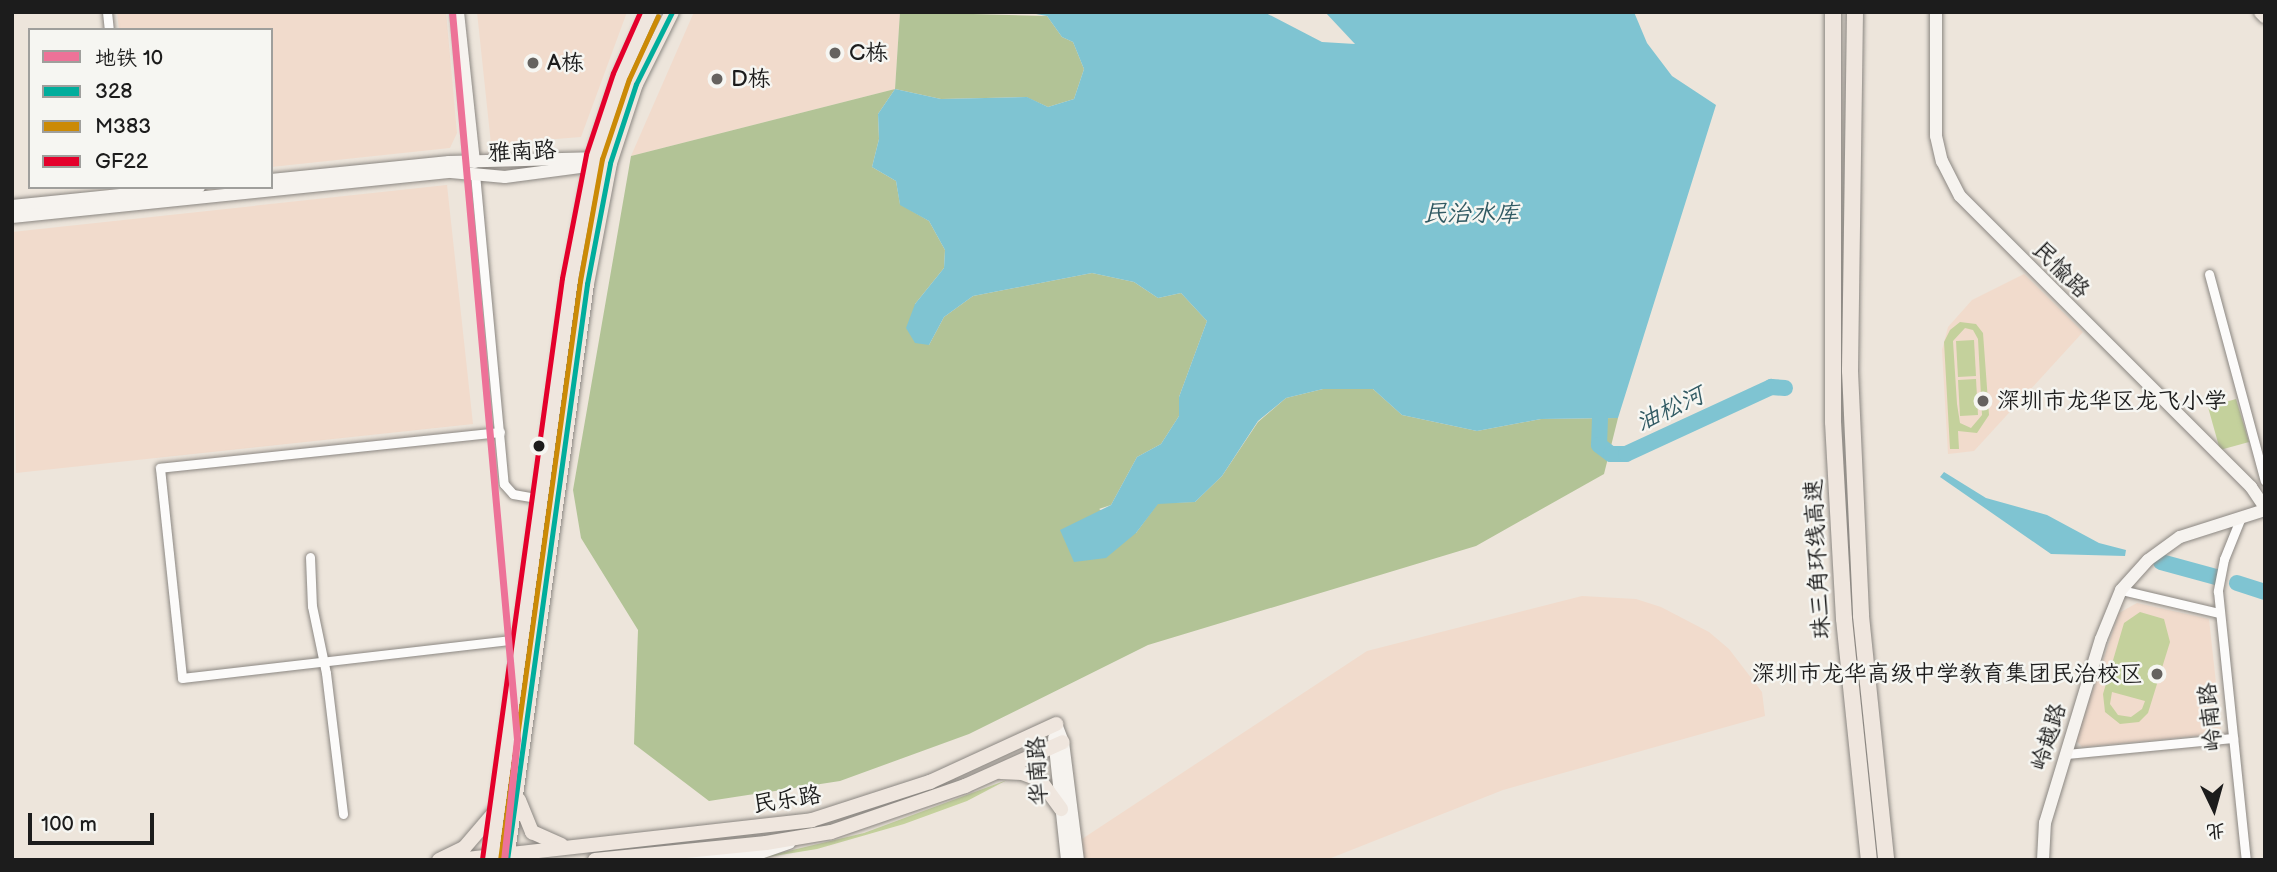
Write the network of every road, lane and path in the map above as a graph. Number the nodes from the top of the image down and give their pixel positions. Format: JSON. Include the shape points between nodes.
{"nodes":[{"id":1,"x":458,"y":12,"type":"edge"},
{"id":2,"x":650,"y":12,"type":"edge"},
{"id":3,"x":672,"y":12,"type":"edge"},
{"id":4,"x":1833,"y":12,"type":"edge"},
{"id":5,"x":1855,"y":12,"type":"edge"},
{"id":6,"x":1936,"y":12,"type":"edge"},
{"id":7,"x":593,"y":162,"type":"junction"},
{"id":8,"x":610,"y":163,"type":"junction"},
{"id":9,"x":474,"y":168,"type":"junction"},
{"id":10,"x":273,"y":180,"type":"edge"},
{"id":11,"x":163,"y":189,"type":"edge"},
{"id":12,"x":127,"y":191,"type":"edge"},
{"id":13,"x":12,"y":206,"type":"edge"},
{"id":14,"x":12,"y":217,"type":"edge"},
{"id":15,"x":2209,"y":274,"type":"dead end"},
{"id":16,"x":500,"y":432,"type":"junction"},
{"id":17,"x":2265,"y":481,"type":"edge"},
{"id":18,"x":540,"y":499,"type":"junction"},
{"id":19,"x":2265,"y":509,"type":"edge"},
{"id":20,"x":2241,"y":517,"type":"junction"},
{"id":21,"x":310,"y":557,"type":"dead end"},
{"id":22,"x":2121,"y":590,"type":"junction"},
{"id":23,"x":2219,"y":612,"type":"junction"},
{"id":24,"x":520,"y":639,"type":"junction"},
{"id":25,"x":320,"y":662,"type":"junction"},
{"id":26,"x":1056,"y":724,"type":"joint"},
{"id":27,"x":2233,"y":738,"type":"junction"},
{"id":28,"x":1058,"y":744,"type":"junction"},
{"id":29,"x":2066,"y":754,"type":"junction"},
{"id":30,"x":993,"y":774,"type":"junction"},
{"id":31,"x":517,"y":782,"type":"junction"},
{"id":32,"x":498,"y":802,"type":"junction"},
{"id":33,"x":1061,"y":809,"type":"junction"},
{"id":34,"x":343,"y":814,"type":"dead end"},
{"id":35,"x":800,"y":838,"type":"junction"},
{"id":36,"x":573,"y":847,"type":"junction"},
{"id":37,"x":508,"y":857,"type":"edge"},
{"id":38,"x":491,"y":858,"type":"edge"},
{"id":39,"x":439,"y":860,"type":"edge"},
{"id":40,"x":458,"y":860,"type":"edge"},
{"id":41,"x":595,"y":860,"type":"edge"},
{"id":42,"x":686,"y":860,"type":"edge"},
{"id":43,"x":1067,"y":860,"type":"edge"},
{"id":44,"x":1078,"y":860,"type":"edge"},
{"id":45,"x":1869,"y":860,"type":"edge"},
{"id":46,"x":1886,"y":860,"type":"edge"},
{"id":47,"x":2043,"y":860,"type":"edge"},
{"id":48,"x":2246,"y":860,"type":"edge"}],
"edges":[{"from":1,"to":9,"type":"street"},
{"from":2,"to":7,"type":"main road","via":[[621,76]]},
{"from":3,"to":8,"type":"main road","via":[[636,84]]},
{"from":4,"to":45,"type":"highway","name":"珠三角环线高速","via":[[1831,378],[1844,619]]},
{"from":5,"to":46,"type":"highway","name":"珠三角环线高速","via":[[1850,385],[1861,616]]},
{"from":6,"to":19,"type":"street","name":"民愉路","via":[[1936,136],[1947,173],[1960,196],[2251,487]]},
{"from":7,"to":8,"type":"street"},
{"from":7,"to":9,"type":"street","name":"雅南路"},
{"from":7,"to":18,"type":"main road"},
{"from":8,"to":31,"type":"main road","via":[[587,284]]},
{"from":9,"to":10,"type":"street","name":"雅南路"},
{"from":9,"to":14,"type":"street","name":"雅南路"},
{"from":9,"to":16,"type":"street"},
{"from":11,"to":12,"type":"street"},
{"from":12,"to":13,"type":"street"},
{"from":15,"to":17,"type":"street"},
{"from":16,"to":18,"type":"street","via":[[505,487],[513,494]]},
{"from":16,"to":25,"type":"street","via":[[160,468],[181,678]]},
{"from":18,"to":24,"type":"main road"},
{"from":19,"to":20,"type":"street","name":"岭越路"},
{"from":20,"to":22,"type":"street","name":"岭越路","via":[[2169,544]]},
{"from":20,"to":23,"type":"street","name":"岭南路","via":[[2221,569]]},
{"from":21,"to":25,"type":"street"},
{"from":22,"to":23,"type":"street"},
{"from":22,"to":29,"type":"street","name":"岭越路"},
{"from":23,"to":27,"type":"street","name":"岭南路"},
{"from":24,"to":25,"type":"street"},
{"from":24,"to":32,"type":"main road"},
{"from":25,"to":34,"type":"street"},
{"from":26,"to":28,"type":"street","name":"华南路"},
{"from":26,"to":36,"type":"main road","name":"民乐路","via":[[950,774],[849,811],[776,826]]},
{"from":27,"to":29,"type":"street"},
{"from":27,"to":48,"type":"street","name":"岭南路"},
{"from":28,"to":30,"type":"main road","name":"民乐路"},
{"from":28,"to":33,"type":"street","name":"华南路"},
{"from":28,"to":44,"type":"street","name":"华南路"},
{"from":29,"to":47,"type":"street","name":"岭越路","via":[[2045,823]]},
{"from":30,"to":33,"type":"main road","via":[[1035,776],[1049,788]]},
{"from":30,"to":35,"type":"main road","name":"民乐路","via":[[866,822]]},
{"from":31,"to":36,"type":"main road","via":[[520,808],[532,832],[547,842]]},
{"from":31,"to":37,"type":"main road"},
{"from":32,"to":38,"type":"main road"},
{"from":32,"to":39,"type":"main road","via":[[475,838]]},
{"from":33,"to":43,"type":"street","name":"华南路"},
{"from":35,"to":41,"type":"main road","name":"民乐路"},
{"from":35,"to":42,"type":"street","via":[[760,853]]},
{"from":36,"to":37,"type":"main road","name":"民乐路"},
{"from":37,"to":38,"type":"main road","name":"民乐路"},
{"from":38,"to":40,"type":"main road","name":"民乐路"}]}
